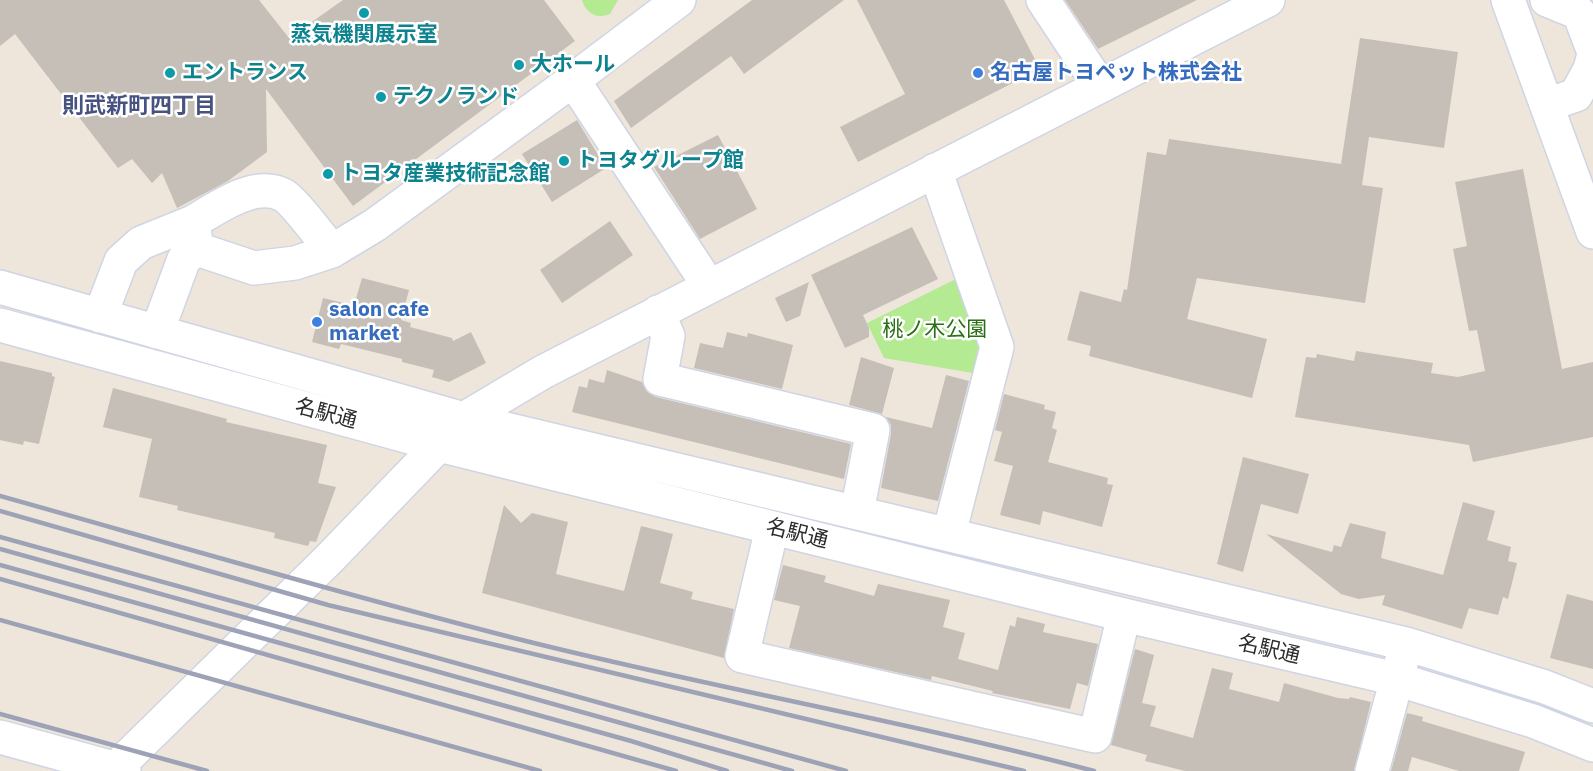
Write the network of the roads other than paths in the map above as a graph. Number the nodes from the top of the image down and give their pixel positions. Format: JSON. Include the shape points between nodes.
{"nodes":[{"id":1,"x":679,"y":0,"type":"edge"},
{"id":2,"x":1043,"y":0,"type":"edge"},
{"id":3,"x":1508,"y":0,"type":"edge"},
{"id":4,"x":1547,"y":0,"type":"edge"},
{"id":5,"x":1248,"y":5,"type":"edge"},
{"id":6,"x":1593,"y":50,"type":"edge"},
{"id":7,"x":1593,"y":58,"type":"edge"},
{"id":8,"x":573,"y":80,"type":"junction"},
{"id":9,"x":1100,"y":86,"type":"junction"},
{"id":10,"x":1547,"y":105,"type":"junction"},
{"id":11,"x":935,"y":170,"type":"junction"},
{"id":12,"x":1593,"y":232,"type":"edge"},
{"id":13,"x":195,"y":235,"type":"junction"},
{"id":14,"x":332,"y":251,"type":"junction"},
{"id":15,"x":709,"y":286,"type":"junction"},
{"id":16,"x":0,"y":287,"type":"edge"},
{"id":17,"x":658,"y":312,"type":"junction"},
{"id":18,"x":100,"y":316,"type":"junction"},
{"id":19,"x":0,"y":325,"type":"edge"},
{"id":20,"x":158,"y":332,"type":"junction"},
{"id":21,"x":464,"y":419,"type":"junction"},
{"id":22,"x":440,"y":445,"type":"junction"},
{"id":23,"x":857,"y":512,"type":"junction"},
{"id":24,"x":772,"y":528,"type":"junction"},
{"id":25,"x":949,"y":534,"type":"junction"},
{"id":26,"x":1124,"y":615,"type":"junction"},
{"id":27,"x":1406,"y":644,"type":"junction"},
{"id":28,"x":1396,"y":679,"type":"junction"},
{"id":29,"x":1593,"y":706,"type":"edge"},
{"id":30,"x":0,"y":737,"type":"edge"},
{"id":31,"x":1593,"y":745,"type":"edge"},
{"id":32,"x":117,"y":770,"type":"edge"},
{"id":33,"x":1372,"y":771,"type":"edge"}],
"edges":[{"from":1,"to":8,"type":"street"},
{"from":2,"to":9,"type":"street"},
{"from":3,"to":10,"type":"street"},
{"from":4,"to":6,"type":"street","via":[[1579,13]]},
{"from":5,"to":9,"type":"street"},
{"from":7,"to":10,"type":"street","via":[[1576,95]]},
{"from":8,"to":14,"type":"street","via":[[375,225]]},
{"from":8,"to":15,"type":"street"},
{"from":9,"to":11,"type":"street"},
{"from":10,"to":12,"type":"street"},
{"from":11,"to":15,"type":"street"},
{"from":11,"to":25,"type":"street","via":[[997,347]]},
{"from":13,"to":14,"type":"street","via":[[254,268],[295,263]]},
{"from":13,"to":14,"type":"street","via":[[229,201],[266,190],[285,195]]},
{"from":13,"to":18,"type":"street","via":[[141,243],[121,261]]},
{"from":13,"to":20,"type":"street"},
{"from":15,"to":17,"type":"street"},
{"from":16,"to":18,"type":"street","name":"名駅通"},
{"from":17,"to":21,"type":"street","via":[[531,378]]},
{"from":17,"to":23,"type":"street","via":[[668,336],[660,379],[873,430]]},
{"from":18,"to":20,"type":"street","name":"名駅通"},
{"from":19,"to":22,"type":"street","name":"名駅通"},
{"from":20,"to":21,"type":"street","name":"名駅通"},
{"from":21,"to":22,"type":"street"},
{"from":21,"to":23,"type":"street","name":"名駅通"},
{"from":22,"to":24,"type":"street","name":"名駅通"},
{"from":22,"to":32,"type":"street"},
{"from":23,"to":25,"type":"street","name":"名駅通"},
{"from":24,"to":26,"type":"street","name":"名駅通"},
{"from":24,"to":26,"type":"street","via":[[742,656],[1095,736]]},
{"from":25,"to":27,"type":"street","name":"名駅通"},
{"from":26,"to":28,"type":"street","name":"名駅通"},
{"from":27,"to":28,"type":"street"},
{"from":27,"to":29,"type":"street","name":"名駅通"},
{"from":28,"to":31,"type":"street","name":"名駅通","via":[[1533,721]]},
{"from":28,"to":33,"type":"street"},
{"from":30,"to":32,"type":"street"}]}
